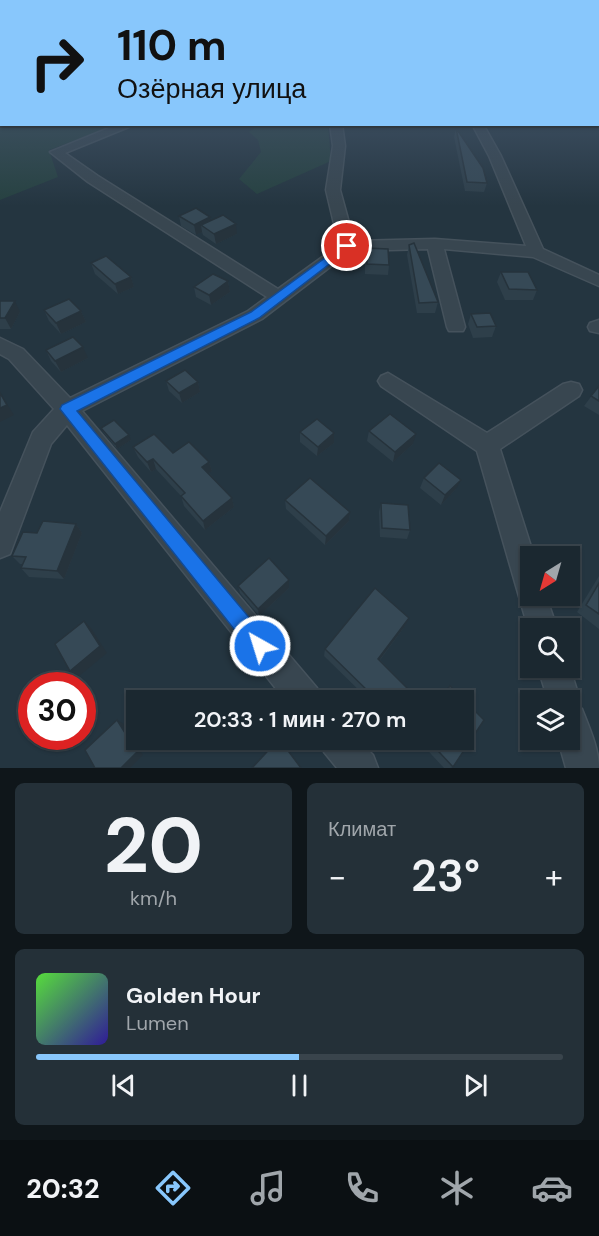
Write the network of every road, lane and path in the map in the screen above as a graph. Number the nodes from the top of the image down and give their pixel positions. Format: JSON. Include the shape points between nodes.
{"nodes":[{"id":1,"x":105,"y":134,"type":"edge"},
{"id":2,"x":337,"y":134,"type":"edge"},
{"id":3,"x":483,"y":134,"type":"edge"},
{"id":4,"x":435,"y":244,"type":"junction"},
{"id":5,"x":347,"y":246,"type":"junction"},
{"id":6,"x":536,"y":252,"type":"junction"},
{"id":7,"x":599,"y":281,"type":"edge"},
{"id":8,"x":277,"y":296,"type":"junction"},
{"id":9,"x":456,"y":327,"type":"dead end"},
{"id":10,"x":0,"y":345,"type":"edge"},
{"id":11,"x":388,"y":381,"type":"dead end"},
{"id":12,"x":571,"y":390,"type":"dead end"},
{"id":13,"x":67,"y":409,"type":"junction"},
{"id":14,"x":487,"y":445,"type":"junction"},
{"id":15,"x":0,"y":545,"type":"edge"},
{"id":16,"x":520,"y":554,"type":"edge"},
{"id":17,"x":296,"y":690,"type":"edge"},
{"id":18,"x":345,"y":750,"type":"edge"},
{"id":19,"x":579,"y":750,"type":"edge"},
{"id":20,"x":360,"y":768,"type":"edge"},
{"id":21,"x":584,"y":768,"type":"edge"}],
"edges":[{"from":1,"to":8,"type":"street","via":[[56,152]]},
{"from":2,"to":5,"type":"street","via":[[333,190]]},
{"from":3,"to":6,"type":"street"},
{"from":4,"to":5,"type":"street"},
{"from":4,"to":6,"type":"street"},
{"from":4,"to":9,"type":"street"},
{"from":5,"to":8,"type":"street"},
{"from":6,"to":7,"type":"street"},
{"from":8,"to":13,"type":"street","via":[[255,315]]},
{"from":10,"to":13,"type":"street","via":[[16,354]]},
{"from":11,"to":14,"type":"street"},
{"from":12,"to":14,"type":"street"},
{"from":13,"to":15,"type":"street","via":[[41,439]]},
{"from":13,"to":17,"type":"street"},
{"from":14,"to":16,"type":"street"},
{"from":18,"to":20,"type":"street"},
{"from":19,"to":21,"type":"street"}]}
